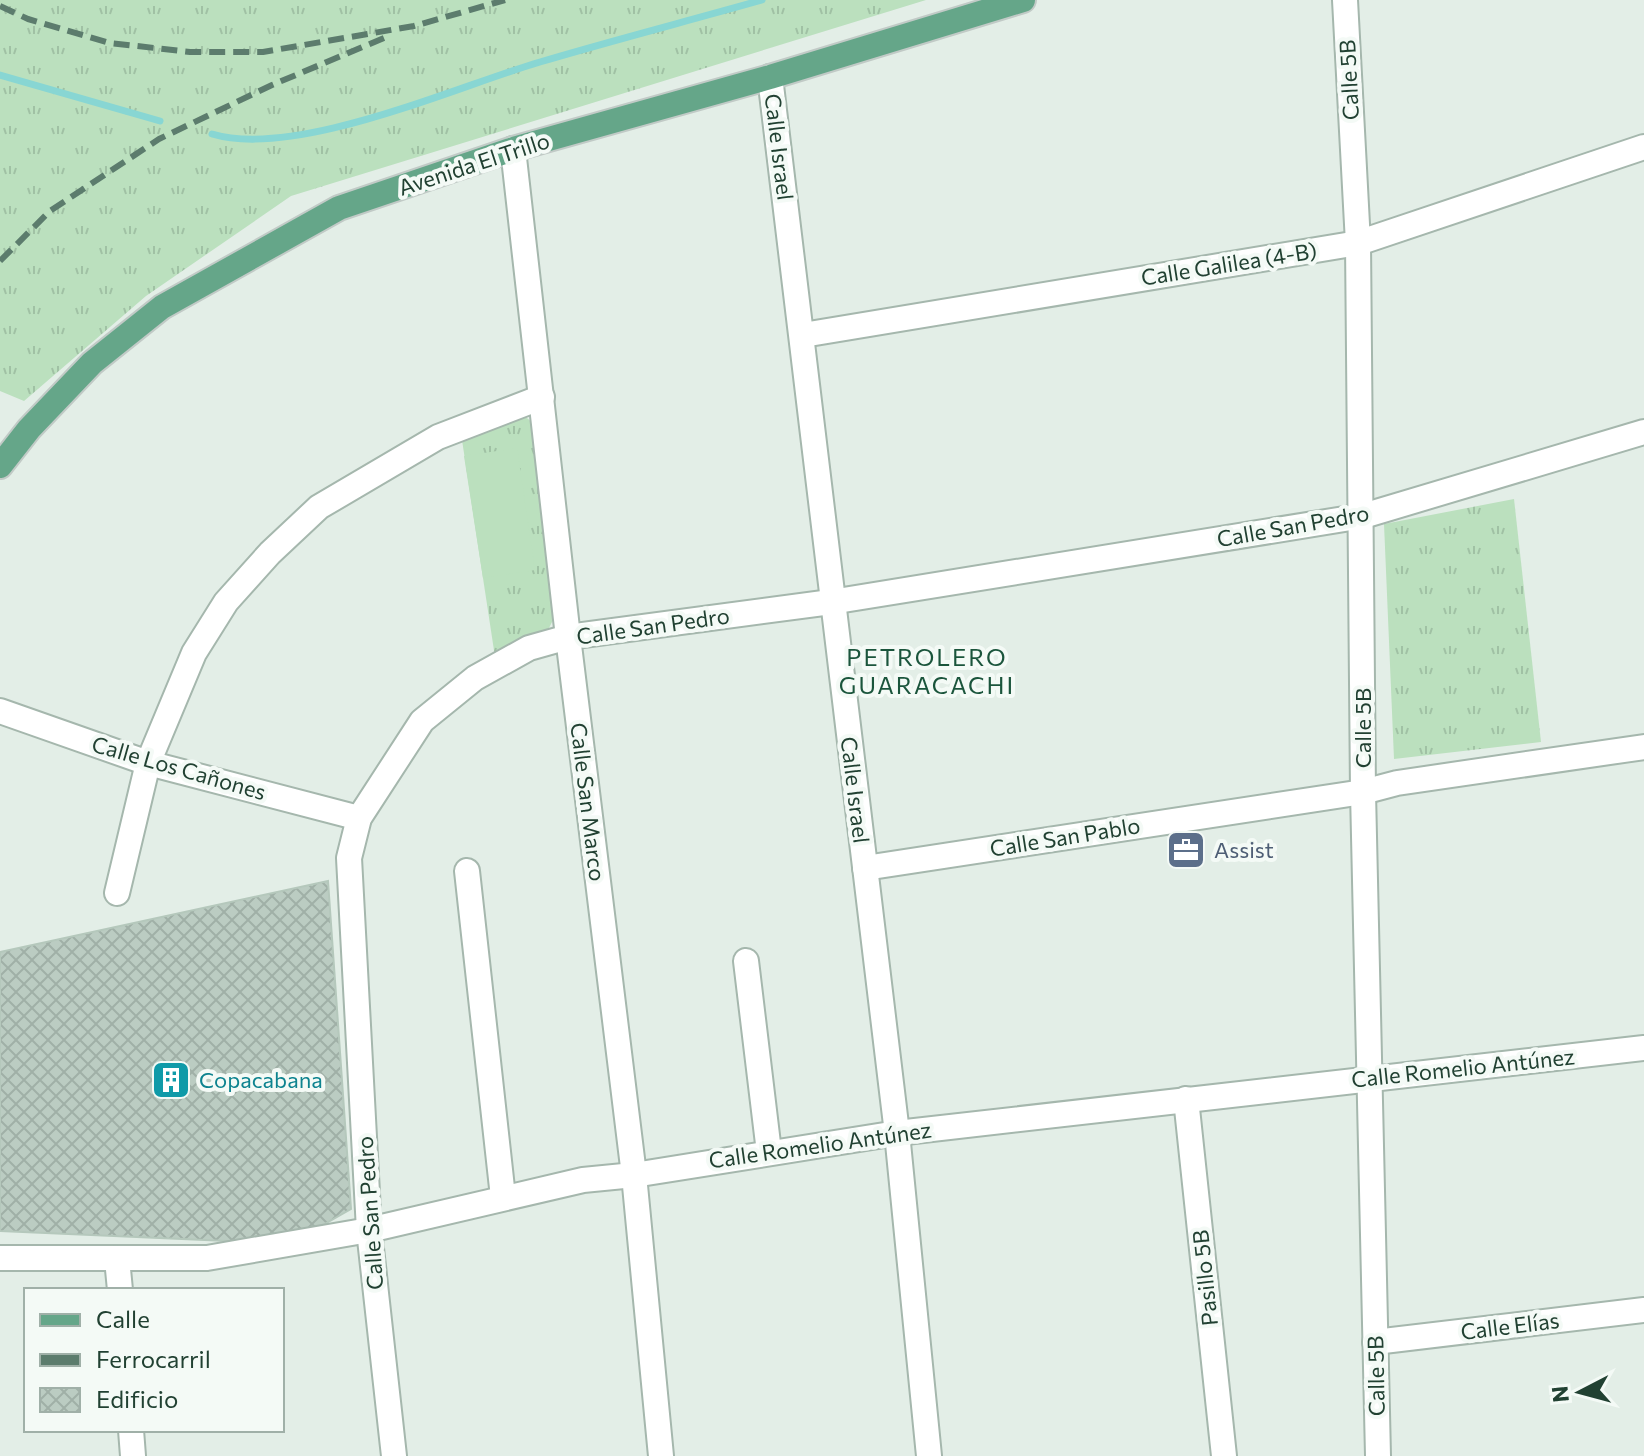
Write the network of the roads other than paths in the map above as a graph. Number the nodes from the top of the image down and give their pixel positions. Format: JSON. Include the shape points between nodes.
{"nodes":[{"id":1,"x":1023,"y":0,"type":"edge"},
{"id":2,"x":1345,"y":0,"type":"edge"},
{"id":3,"x":770,"y":77,"type":"junction"},
{"id":4,"x":1644,"y":147,"type":"edge"},
{"id":5,"x":513,"y":149,"type":"junction"},
{"id":6,"x":1358,"y":243,"type":"junction"},
{"id":7,"x":803,"y":335,"type":"junction"},
{"id":8,"x":542,"y":397,"type":"junction"},
{"id":9,"x":1644,"y":432,"type":"edge"},
{"id":10,"x":0,"y":466,"type":"edge"},
{"id":11,"x":1363,"y":516,"type":"junction"},
{"id":12,"x":831,"y":602,"type":"junction"},
{"id":13,"x":568,"y":637,"type":"junction"},
{"id":14,"x":0,"y":711,"type":"edge"},
{"id":15,"x":1644,"y":747,"type":"edge"},
{"id":16,"x":148,"y":763,"type":"junction"},
{"id":17,"x":1363,"y":792,"type":"junction"},
{"id":18,"x":359,"y":818,"type":"junction"},
{"id":19,"x":865,"y":868,"type":"junction"},
{"id":20,"x":467,"y":871,"type":"dead end"},
{"id":21,"x":117,"y":893,"type":"dead end"},
{"id":22,"x":746,"y":961,"type":"dead end"},
{"id":23,"x":1644,"y":1048,"type":"edge"},
{"id":24,"x":1369,"y":1078,"type":"junction"},
{"id":25,"x":1186,"y":1099,"type":"junction"},
{"id":26,"x":897,"y":1133,"type":"junction"},
{"id":27,"x":769,"y":1152,"type":"junction"},
{"id":28,"x":634,"y":1175,"type":"junction"},
{"id":29,"x":503,"y":1197,"type":"junction"},
{"id":30,"x":369,"y":1230,"type":"junction"},
{"id":31,"x":0,"y":1258,"type":"edge"},
{"id":32,"x":117,"y":1259,"type":"junction"},
{"id":33,"x":120,"y":1288,"type":"edge"},
{"id":34,"x":1644,"y":1310,"type":"edge"},
{"id":35,"x":1375,"y":1342,"type":"junction"},
{"id":36,"x":131,"y":1432,"type":"edge"},
{"id":37,"x":133,"y":1456,"type":"edge"},
{"id":38,"x":394,"y":1456,"type":"edge"},
{"id":39,"x":661,"y":1456,"type":"edge"},
{"id":40,"x":929,"y":1456,"type":"edge"},
{"id":41,"x":1224,"y":1456,"type":"edge"},
{"id":42,"x":1378,"y":1456,"type":"edge"}],
"edges":[{"from":1,"to":3,"type":"main road","name":"Avenida El Trillo"},
{"from":2,"to":6,"type":"street","name":"Calle 5B"},
{"from":3,"to":5,"type":"main road","name":"Avenida El Trillo"},
{"from":3,"to":7,"type":"street","name":"Calle Israel"},
{"from":4,"to":6,"type":"street","name":"Calle Galilea (4-B)"},
{"from":5,"to":8,"type":"street","name":"Calle San Marco"},
{"from":5,"to":10,"type":"main road","name":"Avenida El Trillo","via":[[339,208],[162,307],[92,363]]},
{"from":6,"to":7,"type":"street","name":"Calle Galilea (4-B)"},
{"from":6,"to":11,"type":"street","name":"Calle 5B"},
{"from":7,"to":12,"type":"street","name":"Calle Israel"},
{"from":8,"to":13,"type":"street","name":"Calle San Marco"},
{"from":8,"to":16,"type":"street","via":[[438,437],[319,507],[226,602],[194,653]]},
{"from":9,"to":11,"type":"street","name":"Calle San Pedro"},
{"from":11,"to":12,"type":"street","name":"Calle San Pedro"},
{"from":11,"to":17,"type":"street","name":"Calle 5B"},
{"from":12,"to":13,"type":"street","name":"Calle San Pedro"},
{"from":12,"to":19,"type":"street","name":"Calle Israel"},
{"from":13,"to":18,"type":"street","name":"Calle San Pedro","via":[[529,648],[475,678],[422,721]]},
{"from":13,"to":28,"type":"street","name":"Calle San Marco"},
{"from":14,"to":16,"type":"street","name":"Calle Los Cañones"},
{"from":15,"to":17,"type":"street","name":"Calle San Pablo"},
{"from":16,"to":18,"type":"street","name":"Calle Los Cañones"},
{"from":16,"to":21,"type":"street"},
{"from":17,"to":19,"type":"street","name":"Calle San Pablo"},
{"from":17,"to":24,"type":"street","name":"Calle 5B"},
{"from":18,"to":30,"type":"street","name":"Calle San Pedro","via":[[349,858]]},
{"from":19,"to":26,"type":"street","name":"Calle Israel"},
{"from":20,"to":29,"type":"street"},
{"from":22,"to":27,"type":"street"},
{"from":23,"to":24,"type":"street","name":"Calle Romelio Antúnez"},
{"from":24,"to":25,"type":"street","name":"Calle Romelio Antúnez"},
{"from":24,"to":35,"type":"street","name":"Calle 5B"},
{"from":25,"to":26,"type":"street","name":"Calle Romelio Antúnez"},
{"from":25,"to":41,"type":"street","name":"Pasillo 5B"},
{"from":26,"to":27,"type":"street","name":"Calle Romelio Antúnez"},
{"from":26,"to":40,"type":"street","name":"Calle Israel"},
{"from":27,"to":28,"type":"street","name":"Calle Romelio Antúnez"},
{"from":28,"to":29,"type":"street","name":"Calle Romelio Antúnez"},
{"from":28,"to":39,"type":"street","name":"Calle San Marco"},
{"from":29,"to":30,"type":"street","name":"Calle Romelio Antúnez"},
{"from":30,"to":32,"type":"street","name":"Calle Romelio Antúnez","via":[[207,1258]]},
{"from":30,"to":38,"type":"street","name":"Calle San Pedro"},
{"from":31,"to":32,"type":"street","name":"Calle Romelio Antúnez"},
{"from":32,"to":33,"type":"street"},
{"from":34,"to":35,"type":"street","name":"Calle Elías"},
{"from":35,"to":42,"type":"street","name":"Calle 5B"},
{"from":36,"to":37,"type":"street"}]}
